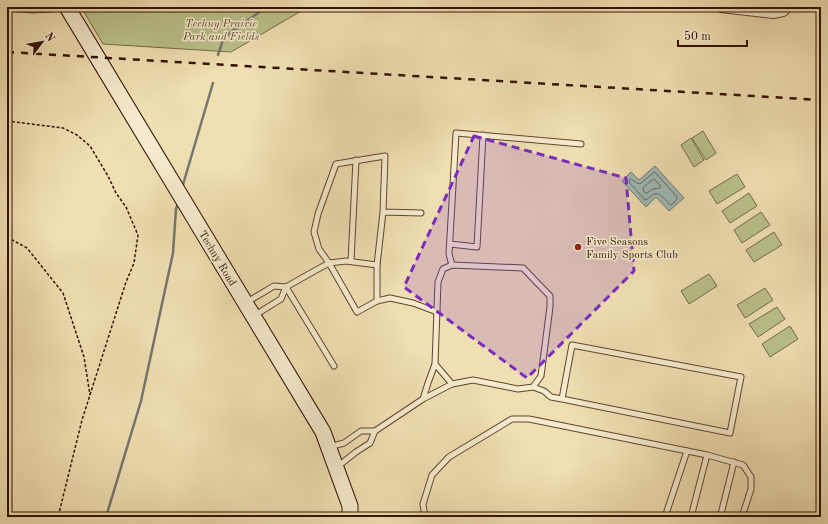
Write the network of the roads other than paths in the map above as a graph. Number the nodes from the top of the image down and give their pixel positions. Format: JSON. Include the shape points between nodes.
{"nodes":[{"id":1,"x":148,"y":7,"type":"edge"},
{"id":2,"x":192,"y":7,"type":"edge"},
{"id":3,"x":721,"y":7,"type":"edge"},
{"id":4,"x":7,"y":8,"type":"edge"},
{"id":5,"x":67,"y":8,"type":"edge"},
{"id":6,"x":785,"y":9,"type":"edge"},
{"id":7,"x":483,"y":135,"type":"junction"},
{"id":8,"x":581,"y":144,"type":"dead end"},
{"id":9,"x":356,"y":160,"type":"junction"},
{"id":10,"x":383,"y":212,"type":"junction"},
{"id":11,"x":421,"y":213,"type":"dead end"},
{"id":12,"x":450,"y":244,"type":"junction"},
{"id":13,"x":350,"y":261,"type":"junction"},
{"id":14,"x":329,"y":263,"type":"junction"},
{"id":15,"x":452,"y":264,"type":"junction"},
{"id":16,"x":377,"y":265,"type":"junction"},
{"id":17,"x":286,"y":287,"type":"junction"},
{"id":18,"x":377,"y":301,"type":"junction"},
{"id":19,"x":245,"y":303,"type":"junction"},
{"id":20,"x":437,"y":312,"type":"junction"},
{"id":21,"x":253,"y":316,"type":"junction"},
{"id":22,"x":435,"y":364,"type":"junction"},
{"id":23,"x":334,"y":366,"type":"dead end"},
{"id":24,"x":452,"y":384,"type":"junction"},
{"id":25,"x":533,"y":388,"type":"junction"},
{"id":26,"x":423,"y":399,"type":"junction"},
{"id":27,"x":562,"y":399,"type":"junction"},
{"id":28,"x":375,"y":431,"type":"junction"},
{"id":29,"x":329,"y":448,"type":"junction"},
{"id":30,"x":687,"y":451,"type":"junction"},
{"id":31,"x":707,"y":455,"type":"junction"},
{"id":32,"x":734,"y":462,"type":"junction"},
{"id":33,"x":336,"y":468,"type":"junction"},
{"id":34,"x":350,"y":517,"type":"edge"},
{"id":35,"x":425,"y":517,"type":"edge"},
{"id":36,"x":665,"y":517,"type":"edge"},
{"id":37,"x":691,"y":517,"type":"edge"},
{"id":38,"x":714,"y":517,"type":"edge"},
{"id":39,"x":742,"y":517,"type":"edge"}],
"edges":[{"from":1,"to":2,"type":"lane"},
{"from":3,"to":6,"type":"street","via":[[773,13]]},
{"from":4,"to":5,"type":"lane"},
{"from":5,"to":19,"type":"main road","name":"Techny Road"},
{"from":7,"to":8,"type":"lane"},
{"from":7,"to":12,"type":"lane","via":[[456,133]]},
{"from":7,"to":12,"type":"lane","via":[[477,247]]},
{"from":9,"to":10,"type":"lane","via":[[384,156]]},
{"from":9,"to":13,"type":"lane"},
{"from":9,"to":14,"type":"lane","via":[[336,164],[318,214],[314,232],[319,249]]},
{"from":10,"to":11,"type":"lane"},
{"from":10,"to":16,"type":"lane"},
{"from":12,"to":15,"type":"lane"},
{"from":13,"to":14,"type":"lane"},
{"from":13,"to":16,"type":"lane"},
{"from":14,"to":17,"type":"lane"},
{"from":14,"to":18,"type":"lane","via":[[357,312]]},
{"from":15,"to":20,"type":"lane","via":[[443,269],[438,282]]},
{"from":15,"to":25,"type":"lane","via":[[523,268],[550,296],[541,376]]},
{"from":16,"to":18,"type":"lane"},
{"from":17,"to":19,"type":"lane","via":[[274,286]]},
{"from":17,"to":21,"type":"lane","via":[[281,299]]},
{"from":17,"to":23,"type":"lane"},
{"from":18,"to":20,"type":"lane","via":[[390,298]]},
{"from":19,"to":21,"type":"main road","name":"Techny Road"},
{"from":20,"to":22,"type":"lane"},
{"from":21,"to":29,"type":"main road","name":"Techny Road","via":[[323,432]]},
{"from":22,"to":24,"type":"lane"},
{"from":22,"to":26,"type":"lane"},
{"from":24,"to":25,"type":"lane","via":[[473,380],[518,390]]},
{"from":24,"to":26,"type":"lane"},
{"from":25,"to":27,"type":"lane","via":[[544,391],[551,397]]},
{"from":26,"to":28,"type":"lane"},
{"from":27,"to":27,"type":"lane","via":[[730,433],[741,376],[572,346]]},
{"from":28,"to":29,"type":"lane","via":[[361,431],[344,443]]},
{"from":28,"to":33,"type":"lane","via":[[370,443]]},
{"from":29,"to":33,"type":"main road","name":"Techny Road"},
{"from":30,"to":31,"type":"lane"},
{"from":30,"to":35,"type":"lane","via":[[547,422],[512,419],[449,458],[432,475],[423,504]]},
{"from":30,"to":36,"type":"lane"},
{"from":31,"to":32,"type":"lane"},
{"from":31,"to":37,"type":"lane"},
{"from":32,"to":38,"type":"lane","via":[[721,514]]},
{"from":32,"to":39,"type":"lane","via":[[743,465],[751,477],[751,489]]},
{"from":33,"to":34,"type":"main road","name":"Techny Road","via":[[350,506]]}]}
